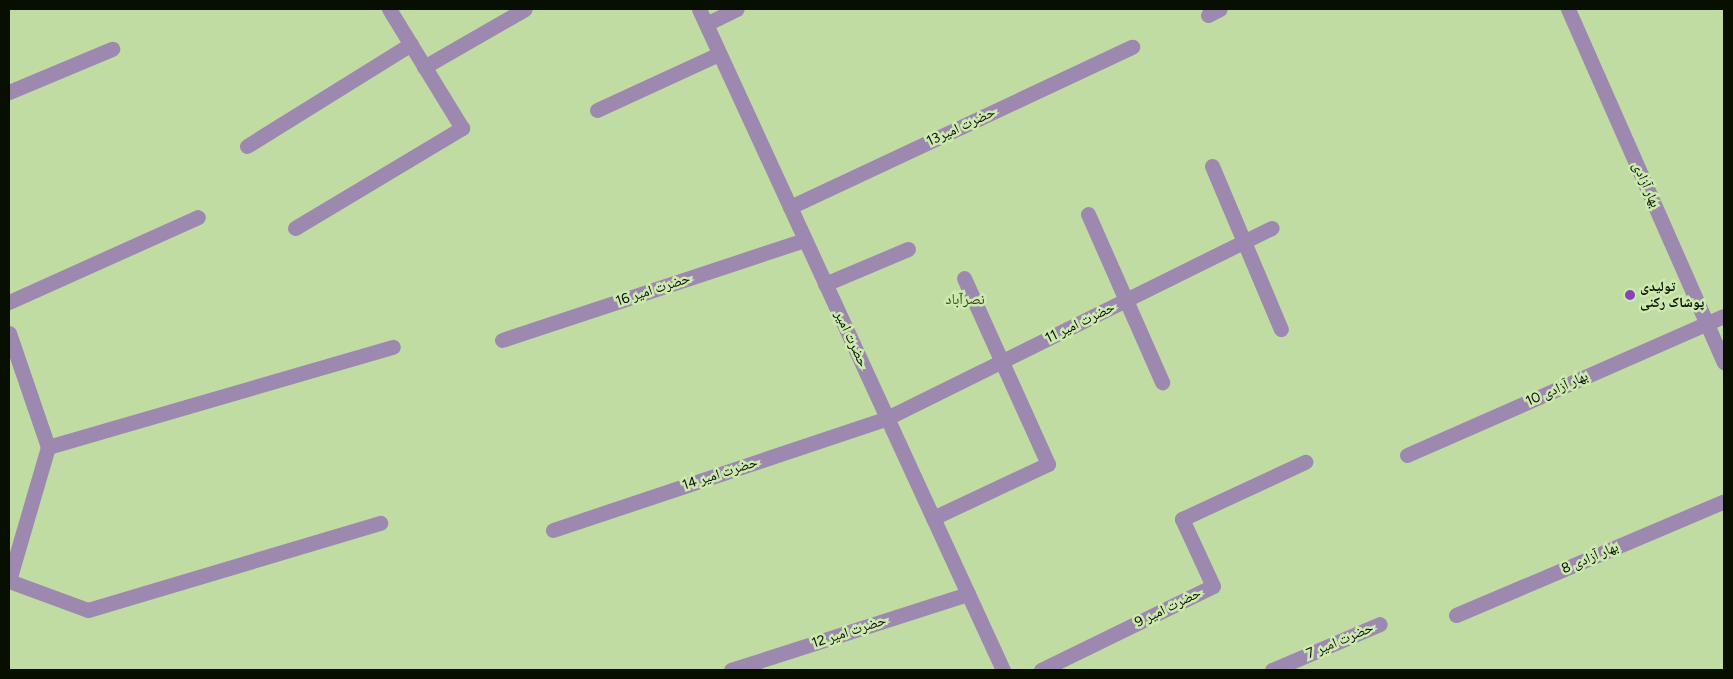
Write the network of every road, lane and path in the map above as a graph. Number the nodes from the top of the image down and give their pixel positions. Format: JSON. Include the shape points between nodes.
{"nodes":[{"id":1,"x":389,"y":9,"type":"edge"},
{"id":2,"x":525,"y":9,"type":"edge"},
{"id":3,"x":699,"y":9,"type":"edge"},
{"id":4,"x":737,"y":9,"type":"edge"},
{"id":5,"x":1568,"y":9,"type":"edge"},
{"id":6,"x":706,"y":24,"type":"junction"},
{"id":7,"x":411,"y":44,"type":"junction"},
{"id":8,"x":1132,"y":47,"type":"dead end"},
{"id":9,"x":112,"y":49,"type":"dead end"},
{"id":10,"x":719,"y":54,"type":"junction"},
{"id":11,"x":424,"y":66,"type":"junction"},
{"id":12,"x":9,"y":92,"type":"edge"},
{"id":13,"x":598,"y":110,"type":"dead end"},
{"id":14,"x":247,"y":146,"type":"dead end"},
{"id":15,"x":1212,"y":166,"type":"dead end"},
{"id":16,"x":790,"y":207,"type":"junction"},
{"id":17,"x":1088,"y":214,"type":"dead end"},
{"id":18,"x":198,"y":217,"type":"dead end"},
{"id":19,"x":295,"y":228,"type":"dead end"},
{"id":20,"x":1272,"y":228,"type":"dead end"},
{"id":21,"x":805,"y":240,"type":"junction"},
{"id":22,"x":1245,"y":241,"type":"junction"},
{"id":23,"x":908,"y":249,"type":"dead end"},
{"id":24,"x":964,"y":278,"type":"dead end"},
{"id":25,"x":826,"y":284,"type":"junction"},
{"id":26,"x":1126,"y":300,"type":"junction"},
{"id":27,"x":9,"y":302,"type":"edge"},
{"id":28,"x":1724,"y":316,"type":"edge"},
{"id":29,"x":1707,"y":323,"type":"junction"},
{"id":30,"x":1281,"y":329,"type":"dead end"},
{"id":31,"x":9,"y":333,"type":"edge"},
{"id":32,"x":502,"y":340,"type":"dead end"},
{"id":33,"x":393,"y":347,"type":"dead end"},
{"id":34,"x":1000,"y":362,"type":"junction"},
{"id":35,"x":1724,"y":362,"type":"edge"},
{"id":36,"x":1162,"y":382,"type":"dead end"},
{"id":37,"x":887,"y":418,"type":"junction"},
{"id":38,"x":48,"y":447,"type":"junction"},
{"id":39,"x":1407,"y":455,"type":"dead end"},
{"id":40,"x":1305,"y":462,"type":"dead end"},
{"id":41,"x":1724,"y":500,"type":"edge"},
{"id":42,"x":933,"y":518,"type":"junction"},
{"id":43,"x":380,"y":523,"type":"dead end"},
{"id":44,"x":553,"y":530,"type":"dead end"},
{"id":45,"x":9,"y":581,"type":"edge"},
{"id":46,"x":968,"y":594,"type":"junction"},
{"id":47,"x":1456,"y":615,"type":"dead end"},
{"id":48,"x":1380,"y":624,"type":"dead end"},
{"id":49,"x":731,"y":670,"type":"edge"},
{"id":50,"x":1003,"y":670,"type":"edge"},
{"id":51,"x":1042,"y":670,"type":"edge"},
{"id":52,"x":1272,"y":670,"type":"edge"}],
"edges":[{"from":1,"to":7,"type":"street"},
{"from":2,"to":11,"type":"street"},
{"from":3,"to":6,"type":"street","name":"حضرت امیر"},
{"from":4,"to":6,"type":"street"},
{"from":5,"to":29,"type":"street","name":"بهار آزادی"},
{"from":6,"to":10,"type":"street","name":"حضرت امیر"},
{"from":7,"to":11,"type":"street"},
{"from":7,"to":14,"type":"street"},
{"from":8,"to":16,"type":"street","name":"حضرت امیر13"},
{"from":9,"to":12,"type":"street"},
{"from":10,"to":13,"type":"street"},
{"from":10,"to":16,"type":"street","name":"حضرت امیر"},
{"from":11,"to":19,"type":"street","via":[[462,128]]},
{"from":15,"to":22,"type":"street"},
{"from":16,"to":21,"type":"street","name":"حضرت امیر"},
{"from":17,"to":26,"type":"street"},
{"from":18,"to":27,"type":"street"},
{"from":20,"to":22,"type":"street","name":"حضرت امیر 11"},
{"from":21,"to":25,"type":"street","name":"حضرت امیر"},
{"from":21,"to":32,"type":"street","name":"حضرت امیر 16"},
{"from":22,"to":26,"type":"street","name":"حضرت امیر 11"},
{"from":22,"to":30,"type":"street"},
{"from":23,"to":25,"type":"street"},
{"from":24,"to":34,"type":"street"},
{"from":25,"to":37,"type":"street","name":"حضرت امیر"},
{"from":26,"to":34,"type":"street","name":"حضرت امیر 11"},
{"from":26,"to":36,"type":"street"},
{"from":28,"to":29,"type":"street","name":"بهار آزادی 10"},
{"from":29,"to":35,"type":"street","name":"بهار آزادی"},
{"from":29,"to":39,"type":"street","name":"بهار آزادی 10"},
{"from":31,"to":38,"type":"street"},
{"from":33,"to":38,"type":"street"},
{"from":34,"to":37,"type":"street","name":"حضرت امیر 11"},
{"from":34,"to":42,"type":"street","via":[[1048,464]]},
{"from":37,"to":42,"type":"street","name":"حضرت امیر"},
{"from":37,"to":44,"type":"street","name":"حضرت امیر 14"},
{"from":38,"to":45,"type":"street"},
{"from":40,"to":51,"type":"street","name":"حضرت امیر 9","via":[[1182,519],[1213,586]]},
{"from":41,"to":47,"type":"street","name":"بهار آزادی 8"},
{"from":42,"to":46,"type":"street","name":"حضرت امیر"},
{"from":43,"to":45,"type":"street","via":[[88,610]]},
{"from":46,"to":49,"type":"street","name":"حضرت امیر 12"},
{"from":46,"to":50,"type":"street","name":"حضرت امیر"},
{"from":48,"to":52,"type":"street","name":"حضرت امیر 7"}]}
